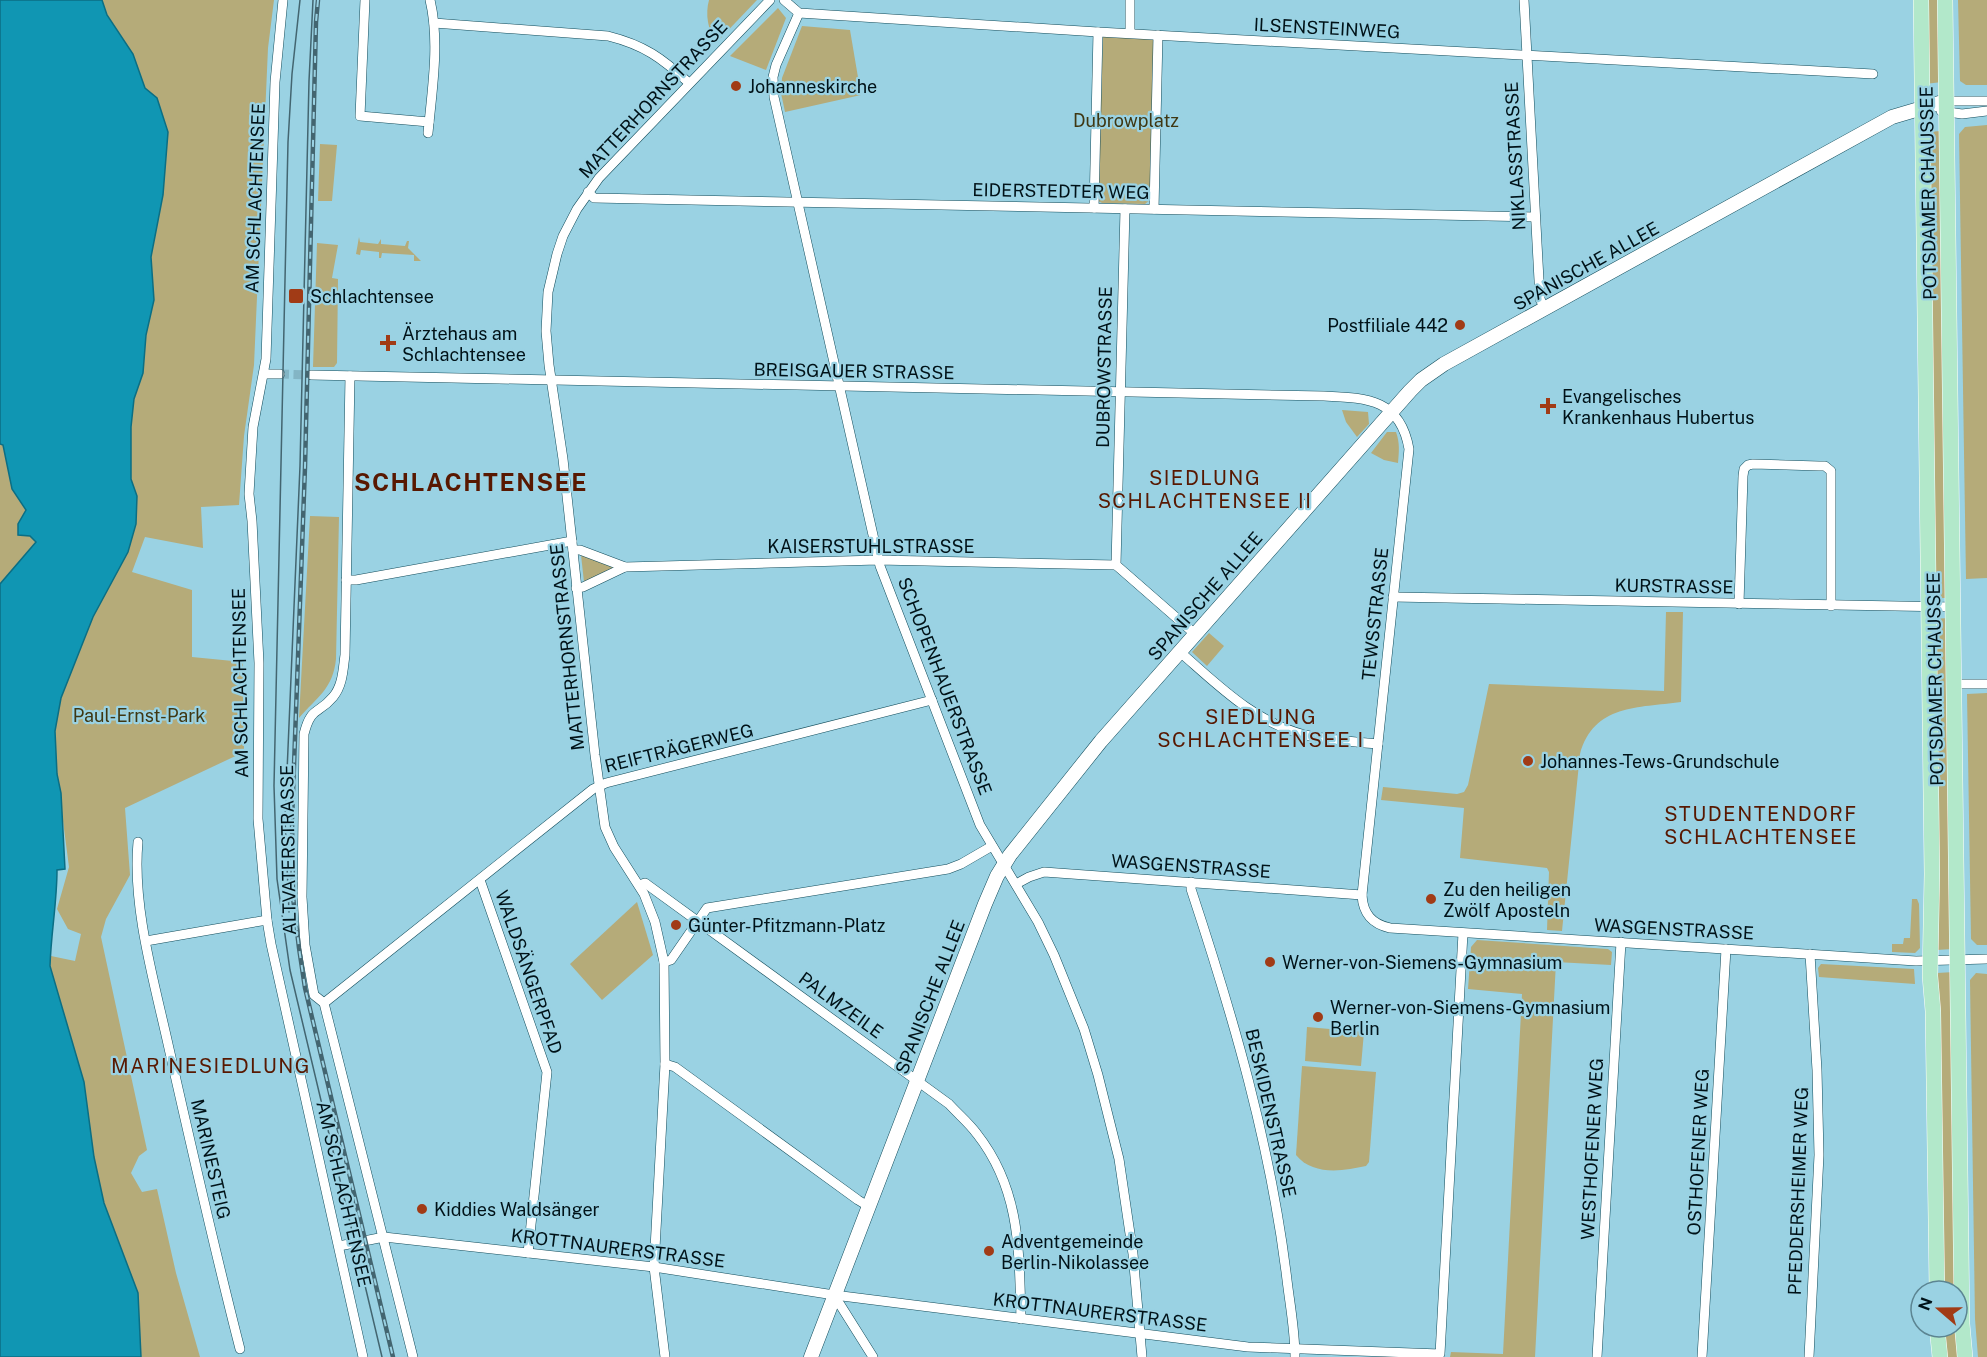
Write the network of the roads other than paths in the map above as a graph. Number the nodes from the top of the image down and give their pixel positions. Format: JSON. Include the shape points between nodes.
{"nodes":[{"id":1,"x":283,"y":0,"type":"edge"},
{"id":2,"x":365,"y":0,"type":"edge"},
{"id":3,"x":430,"y":0,"type":"edge"},
{"id":4,"x":770,"y":0,"type":"edge"},
{"id":5,"x":784,"y":0,"type":"edge"},
{"id":6,"x":1130,"y":0,"type":"edge"},
{"id":7,"x":1524,"y":0,"type":"edge"},
{"id":8,"x":1921,"y":0,"type":"edge"},
{"id":9,"x":1945,"y":0,"type":"edge"},
{"id":10,"x":799,"y":13,"type":"junction"},
{"id":11,"x":434,"y":22,"type":"junction"},
{"id":12,"x":1098,"y":32,"type":"junction"},
{"id":13,"x":1130,"y":33,"type":"junction"},
{"id":14,"x":1158,"y":35,"type":"junction"},
{"id":15,"x":1527,"y":57,"type":"junction"},
{"id":16,"x":1874,"y":74,"type":"dead end"},
{"id":17,"x":689,"y":84,"type":"junction"},
{"id":18,"x":1987,"y":101,"type":"edge"},
{"id":19,"x":1922,"y":107,"type":"junction"},
{"id":20,"x":1946,"y":107,"type":"junction"},
{"id":21,"x":1987,"y":111,"type":"edge"},
{"id":22,"x":429,"y":122,"type":"junction"},
{"id":23,"x":429,"y":133,"type":"dead end"},
{"id":24,"x":588,"y":192,"type":"junction"},
{"id":25,"x":798,"y":202,"type":"junction"},
{"id":26,"x":1094,"y":208,"type":"junction"},
{"id":27,"x":1125,"y":208,"type":"junction"},
{"id":28,"x":1154,"y":209,"type":"junction"},
{"id":29,"x":1534,"y":217,"type":"junction"},
{"id":30,"x":1545,"y":309,"type":"junction"},
{"id":31,"x":264,"y":374,"type":"junction"},
{"id":32,"x":280,"y":374,"type":"tunnel mouth"},
{"id":33,"x":311,"y":375,"type":"tunnel mouth"},
{"id":34,"x":350,"y":376,"type":"junction"},
{"id":35,"x":552,"y":381,"type":"junction"},
{"id":36,"x":839,"y":387,"type":"junction"},
{"id":37,"x":1119,"y":392,"type":"junction"},
{"id":38,"x":1391,"y":413,"type":"junction"},
{"id":39,"x":572,"y":546,"type":"junction"},
{"id":40,"x":879,"y":560,"type":"junction"},
{"id":41,"x":1116,"y":565,"type":"junction"},
{"id":42,"x":625,"y":567,"type":"junction"},
{"id":43,"x":346,"y":580,"type":"junction"},
{"id":44,"x":576,"y":588,"type":"junction"},
{"id":45,"x":1393,"y":597,"type":"junction"},
{"id":46,"x":1739,"y":604,"type":"junction"},
{"id":47,"x":1831,"y":606,"type":"junction"},
{"id":48,"x":1928,"y":607,"type":"junction"},
{"id":49,"x":1953,"y":607,"type":"junction"},
{"id":50,"x":1195,"y":634,"type":"junction"},
{"id":51,"x":1180,"y":652,"type":"junction"},
{"id":52,"x":1954,"y":684,"type":"junction"},
{"id":53,"x":1987,"y":684,"type":"edge"},
{"id":54,"x":932,"y":700,"type":"junction"},
{"id":55,"x":1378,"y":744,"type":"junction"},
{"id":56,"x":598,"y":786,"type":"junction"},
{"id":57,"x":138,"y":842,"type":"dead end"},
{"id":58,"x":992,"y":846,"type":"junction"},
{"id":59,"x":1004,"y":864,"type":"junction"},
{"id":60,"x":480,"y":880,"type":"junction"},
{"id":61,"x":1191,"y":882,"type":"junction"},
{"id":62,"x":1016,"y":884,"type":"junction"},
{"id":63,"x":639,"y":885,"type":"junction"},
{"id":64,"x":1362,"y":895,"type":"junction"},
{"id":65,"x":267,"y":920,"type":"junction"},
{"id":66,"x":698,"y":921,"type":"junction"},
{"id":67,"x":1462,"y":933,"type":"junction"},
{"id":68,"x":146,"y":941,"type":"junction"},
{"id":69,"x":1621,"y":942,"type":"junction"},
{"id":70,"x":1726,"y":949,"type":"junction"},
{"id":71,"x":1810,"y":954,"type":"junction"},
{"id":72,"x":1987,"y":959,"type":"edge"},
{"id":73,"x":1957,"y":960,"type":"junction"},
{"id":74,"x":1930,"y":961,"type":"junction"},
{"id":75,"x":664,"y":962,"type":"junction"},
{"id":76,"x":324,"y":1004,"type":"junction"},
{"id":77,"x":665,"y":1064,"type":"junction"},
{"id":78,"x":917,"y":1081,"type":"junction"},
{"id":79,"x":868,"y":1206,"type":"junction"},
{"id":80,"x":384,"y":1237,"type":"junction"},
{"id":81,"x":339,"y":1246,"type":"junction"},
{"id":82,"x":528,"y":1253,"type":"junction"},
{"id":83,"x":654,"y":1267,"type":"junction"},
{"id":84,"x":1936,"y":1279,"type":"edge"},
{"id":85,"x":834,"y":1295,"type":"junction"},
{"id":86,"x":1021,"y":1319,"type":"junction"},
{"id":87,"x":1140,"y":1334,"type":"junction"},
{"id":88,"x":1938,"y":1339,"type":"edge"},
{"id":89,"x":240,"y":1349,"type":"dead end"},
{"id":90,"x":1295,"y":1354,"type":"edge"},
{"id":91,"x":363,"y":1357,"type":"edge"},
{"id":92,"x":412,"y":1357,"type":"edge"},
{"id":93,"x":665,"y":1357,"type":"edge"},
{"id":94,"x":810,"y":1357,"type":"edge"},
{"id":95,"x":873,"y":1357,"type":"edge"},
{"id":96,"x":1142,"y":1357,"type":"edge"},
{"id":97,"x":1597,"y":1357,"type":"edge"},
{"id":98,"x":1702,"y":1357,"type":"edge"},
{"id":99,"x":1802,"y":1357,"type":"edge"},
{"id":100,"x":1809,"y":1357,"type":"edge"},
{"id":101,"x":1940,"y":1357,"type":"edge"},
{"id":102,"x":1965,"y":1357,"type":"edge"}],
"edges":[{"from":1,"to":31,"type":"street","name":"AM SCHLACHTENSEE","via":[[275,82]]},
{"from":2,"to":22,"type":"street","via":[[360,116]]},
{"from":3,"to":11,"type":"street"},
{"from":4,"to":17,"type":"street","name":"MATTERHORNSTRASSE"},
{"from":5,"to":10,"type":"street"},
{"from":6,"to":13,"type":"street"},
{"from":7,"to":15,"type":"street","name":"NIKLASSTRASSE"},
{"from":8,"to":19,"type":"main road","name":"POTSDAMER CHAUSSEE"},
{"from":9,"to":20,"type":"main road","name":"POTSDAMER CHAUSSEE"},
{"from":10,"to":12,"type":"street","name":"ILSENSTEINWEG"},
{"from":10,"to":25,"type":"street","name":"SCHOPENHAUERSTRASSE","via":[[773,77],[774,98]]},
{"from":11,"to":17,"type":"street","via":[[608,36],[657,56]]},
{"from":11,"to":22,"type":"street"},
{"from":12,"to":13,"type":"street","name":"ILSENSTEINWEG"},
{"from":12,"to":26,"type":"street"},
{"from":13,"to":14,"type":"street","name":"ILSENSTEINWEG"},
{"from":14,"to":15,"type":"street","name":"ILSENSTEINWEG"},
{"from":14,"to":28,"type":"street"},
{"from":15,"to":16,"type":"street","name":"ILSENSTEINWEG"},
{"from":15,"to":29,"type":"street","name":"NIKLASSTRASSE"},
{"from":17,"to":24,"type":"street","name":"MATTERHORNSTRASSE"},
{"from":18,"to":20,"type":"street"},
{"from":19,"to":20,"type":"main road","name":"SPANISCHE ALLEE"},
{"from":19,"to":30,"type":"main road","name":"SPANISCHE ALLEE","via":[[1892,117]]},
{"from":19,"to":48,"type":"main road","name":"POTSDAMER CHAUSSEE"},
{"from":20,"to":21,"type":"street","via":[[1962,114]]},
{"from":20,"to":49,"type":"main road","name":"POTSDAMER CHAUSSEE"},
{"from":22,"to":23,"type":"street"},
{"from":24,"to":25,"type":"street","name":"EIDERSTEDTER WEG","via":[[594,198]]},
{"from":24,"to":35,"type":"street","name":"MATTERHORNSTRASSE","via":[[563,236],[552,270],[546,331]]},
{"from":25,"to":26,"type":"street","name":"EIDERSTEDTER WEG"},
{"from":25,"to":36,"type":"street","name":"SCHOPENHAUERSTRASSE"},
{"from":26,"to":27,"type":"street","name":"EIDERSTEDTER WEG"},
{"from":27,"to":28,"type":"street","name":"EIDERSTEDTER WEG"},
{"from":27,"to":37,"type":"street","name":"DUBROWSTRASSE"},
{"from":28,"to":29,"type":"street","name":"EIDERSTEDTER WEG"},
{"from":29,"to":30,"type":"street","name":"NIKLASSTRASSE","via":[[1540,299]]},
{"from":30,"to":38,"type":"main road","name":"SPANISCHE ALLEE","via":[[1432,372]]},
{"from":31,"to":32,"type":"street"},
{"from":31,"to":65,"type":"street","name":"AM SCHLACHTENSEE","via":[[253,427],[249,494],[259,663],[258,819]]},
{"from":33,"to":34,"type":"street","name":"BREISGAUER STRASSE"},
{"from":34,"to":35,"type":"street","name":"BREISGAUER STRASSE"},
{"from":34,"to":43,"type":"street","name":"ALTVATERSTRASSE"},
{"from":35,"to":36,"type":"street","name":"BREISGAUER STRASSE"},
{"from":35,"to":39,"type":"street","name":"MATTERHORNSTRASSE"},
{"from":36,"to":37,"type":"street","name":"BREISGAUER STRASSE"},
{"from":36,"to":40,"type":"street","name":"SCHOPENHAUERSTRASSE"},
{"from":37,"to":38,"type":"street","name":"BREISGAUER STRASSE","via":[[1360,398],[1372,400]]},
{"from":37,"to":41,"type":"street","name":"DUBROWSTRASSE"},
{"from":38,"to":45,"type":"street","name":"TEWSSTRASSE","via":[[1404,428],[1409,448]]},
{"from":38,"to":50,"type":"main road","name":"SPANISCHE ALLEE"},
{"from":39,"to":42,"type":"street","name":"KAISERSTUHLSTRASSE"},
{"from":39,"to":43,"type":"street","name":"KAISERSTUHLSTRASSE"},
{"from":39,"to":44,"type":"street","name":"MATTERHORNSTRASSE"},
{"from":40,"to":41,"type":"street","name":"KAISERSTUHLSTRASSE"},
{"from":40,"to":42,"type":"street","name":"KAISERSTUHLSTRASSE"},
{"from":40,"to":54,"type":"street","name":"SCHOPENHAUERSTRASSE"},
{"from":41,"to":50,"type":"street"},
{"from":42,"to":44,"type":"street","name":"KAISERSTUHLSTRASSE"},
{"from":43,"to":76,"type":"street","name":"ALTVATERSTRASSE","via":[[342,679],[332,698],[312,713],[304,734],[301,851],[305,945],[314,995]]},
{"from":44,"to":56,"type":"street","name":"MATTERHORNSTRASSE"},
{"from":45,"to":46,"type":"street","name":"KURSTRASSE"},
{"from":45,"to":55,"type":"street","name":"TEWSSTRASSE"},
{"from":46,"to":47,"type":"street","name":"KURSTRASSE"},
{"from":46,"to":47,"type":"street","via":[[1743,476],[1744,469],[1753,464],[1819,466],[1831,471]]},
{"from":47,"to":48,"type":"street","name":"KURSTRASSE"},
{"from":48,"to":49,"type":"street","name":"KURSTRASSE"},
{"from":48,"to":74,"type":"main road","name":"POTSDAMER CHAUSSEE"},
{"from":49,"to":52,"type":"main road","name":"POTSDAMER CHAUSSEE"},
{"from":50,"to":51,"type":"main road","name":"SPANISCHE ALLEE"},
{"from":51,"to":55,"type":"street","via":[[1234,699],[1266,719],[1303,734]]},
{"from":51,"to":59,"type":"main road","name":"SPANISCHE ALLEE","via":[[1101,741]]},
{"from":52,"to":53,"type":"street"},
{"from":52,"to":73,"type":"main road","name":"POTSDAMER CHAUSSEE"},
{"from":54,"to":56,"type":"street","name":"REIFTRÄGERWEG"},
{"from":54,"to":58,"type":"street","name":"SCHOPENHAUERSTRASSE","via":[[980,825]]},
{"from":55,"to":64,"type":"street","name":"TEWSSTRASSE"},
{"from":56,"to":60,"type":"street","name":"REIFTRÄGERWEG"},
{"from":56,"to":63,"type":"street","name":"MATTERHORNSTRASSE","via":[[609,838]]},
{"from":57,"to":68,"type":"street","name":"MARINESTEIG","via":[[136,864]]},
{"from":58,"to":59,"type":"street","name":"SCHOPENHAUERSTRASSE"},
{"from":58,"to":66,"type":"street","via":[[948,868],[707,908]]},
{"from":59,"to":62,"type":"street","name":"SCHOPENHAUERSTRASSE"},
{"from":59,"to":78,"type":"main road","name":"SPANISCHE ALLEE"},
{"from":60,"to":76,"type":"street","name":"REIFTRÄGERWEG"},
{"from":60,"to":82,"type":"street","name":"WALDSÄNGERPFAD","via":[[547,1072]]},
{"from":61,"to":62,"type":"street","name":"WASGENSTRASSE","via":[[1044,872]]},
{"from":61,"to":64,"type":"street","name":"WASGENSTRASSE"},
{"from":61,"to":90,"type":"street","name":"BESKIDENSTRASSE","via":[[1250,1084],[1264,1147],[1284,1255]]},
{"from":62,"to":87,"type":"street","name":"SCHOPENHAUERSTRASSE","via":[[1054,955],[1098,1075],[1119,1160]]},
{"from":63,"to":66,"type":"street","name":"PALMZEILE","via":[[645,883]]},
{"from":63,"to":75,"type":"street","name":"MATTERHORNSTRASSE","via":[[655,922]]},
{"from":64,"to":67,"type":"street","name":"WASGENSTRASSE","via":[[1366,913],[1383,926]]},
{"from":65,"to":68,"type":"street"},
{"from":65,"to":81,"type":"street","name":"AM SCHLACHTENSEE"},
{"from":66,"to":75,"type":"street","via":[[671,960]]},
{"from":66,"to":78,"type":"street","name":"PALMZEILE"},
{"from":67,"to":69,"type":"street","name":"WASGENSTRASSE"},
{"from":67,"to":90,"type":"street","name":"KROTTNAURERSTRASSE","via":[[1440,1354]]},
{"from":68,"to":89,"type":"street","name":"MARINESTEIG","via":[[208,1224]]},
{"from":69,"to":70,"type":"street","name":"WASGENSTRASSE"},
{"from":69,"to":97,"type":"street","name":"WESTHOFENER WEG"},
{"from":70,"to":71,"type":"street","name":"WASGENSTRASSE"},
{"from":70,"to":98,"type":"street","name":"OSTHOFENER WEG"},
{"from":71,"to":74,"type":"street","name":"WASGENSTRASSE"},
{"from":71,"to":100,"type":"street","name":"PFEDDERSHEIMER WEG","via":[[1819,1155]]},
{"from":72,"to":73,"type":"street","name":"WASGENSTRASSE"},
{"from":73,"to":74,"type":"street","name":"WASGENSTRASSE"},
{"from":73,"to":102,"type":"main road","name":"POTSDAMER CHAUSSEE"},
{"from":74,"to":84,"type":"main road","name":"POTSDAMER CHAUSSEE"},
{"from":75,"to":77,"type":"street","name":"MATTERHORNSTRASSE"},
{"from":76,"to":80,"type":"street","name":"ALTVATERSTRASSE"},
{"from":77,"to":79,"type":"street","via":[[675,1067]]},
{"from":77,"to":83,"type":"street","name":"MATTERHORNSTRASSE"},
{"from":78,"to":79,"type":"main road","name":"SPANISCHE ALLEE"},
{"from":78,"to":86,"type":"street","name":"PALMZEILE","via":[[949,1104],[971,1127],[1002,1175],[1018,1234]]},
{"from":79,"to":85,"type":"main road","name":"SPANISCHE ALLEE"},
{"from":80,"to":81,"type":"street","name":"KROTTNAURERSTRASSE"},
{"from":80,"to":82,"type":"street","name":"KROTTNAURERSTRASSE"},
{"from":80,"to":92,"type":"street","name":"ALTVATERSTRASSE"},
{"from":81,"to":91,"type":"street","name":"AM SCHLACHTENSEE"},
{"from":82,"to":83,"type":"street","name":"KROTTNAURERSTRASSE"},
{"from":83,"to":85,"type":"street","name":"KROTTNAURERSTRASSE"},
{"from":83,"to":93,"type":"street","name":"MATTERHORNSTRASSE"},
{"from":85,"to":86,"type":"street","name":"KROTTNAURERSTRASSE"},
{"from":85,"to":94,"type":"main road","name":"SPANISCHE ALLEE"},
{"from":85,"to":95,"type":"street"},
{"from":86,"to":87,"type":"street","name":"KROTTNAURERSTRASSE"},
{"from":87,"to":90,"type":"street","name":"KROTTNAURERSTRASSE"},
{"from":87,"to":96,"type":"street","name":"SCHOPENHAUERSTRASSE"},
{"from":88,"to":101,"type":"main road"},
{"from":99,"to":100,"type":"street"}]}
